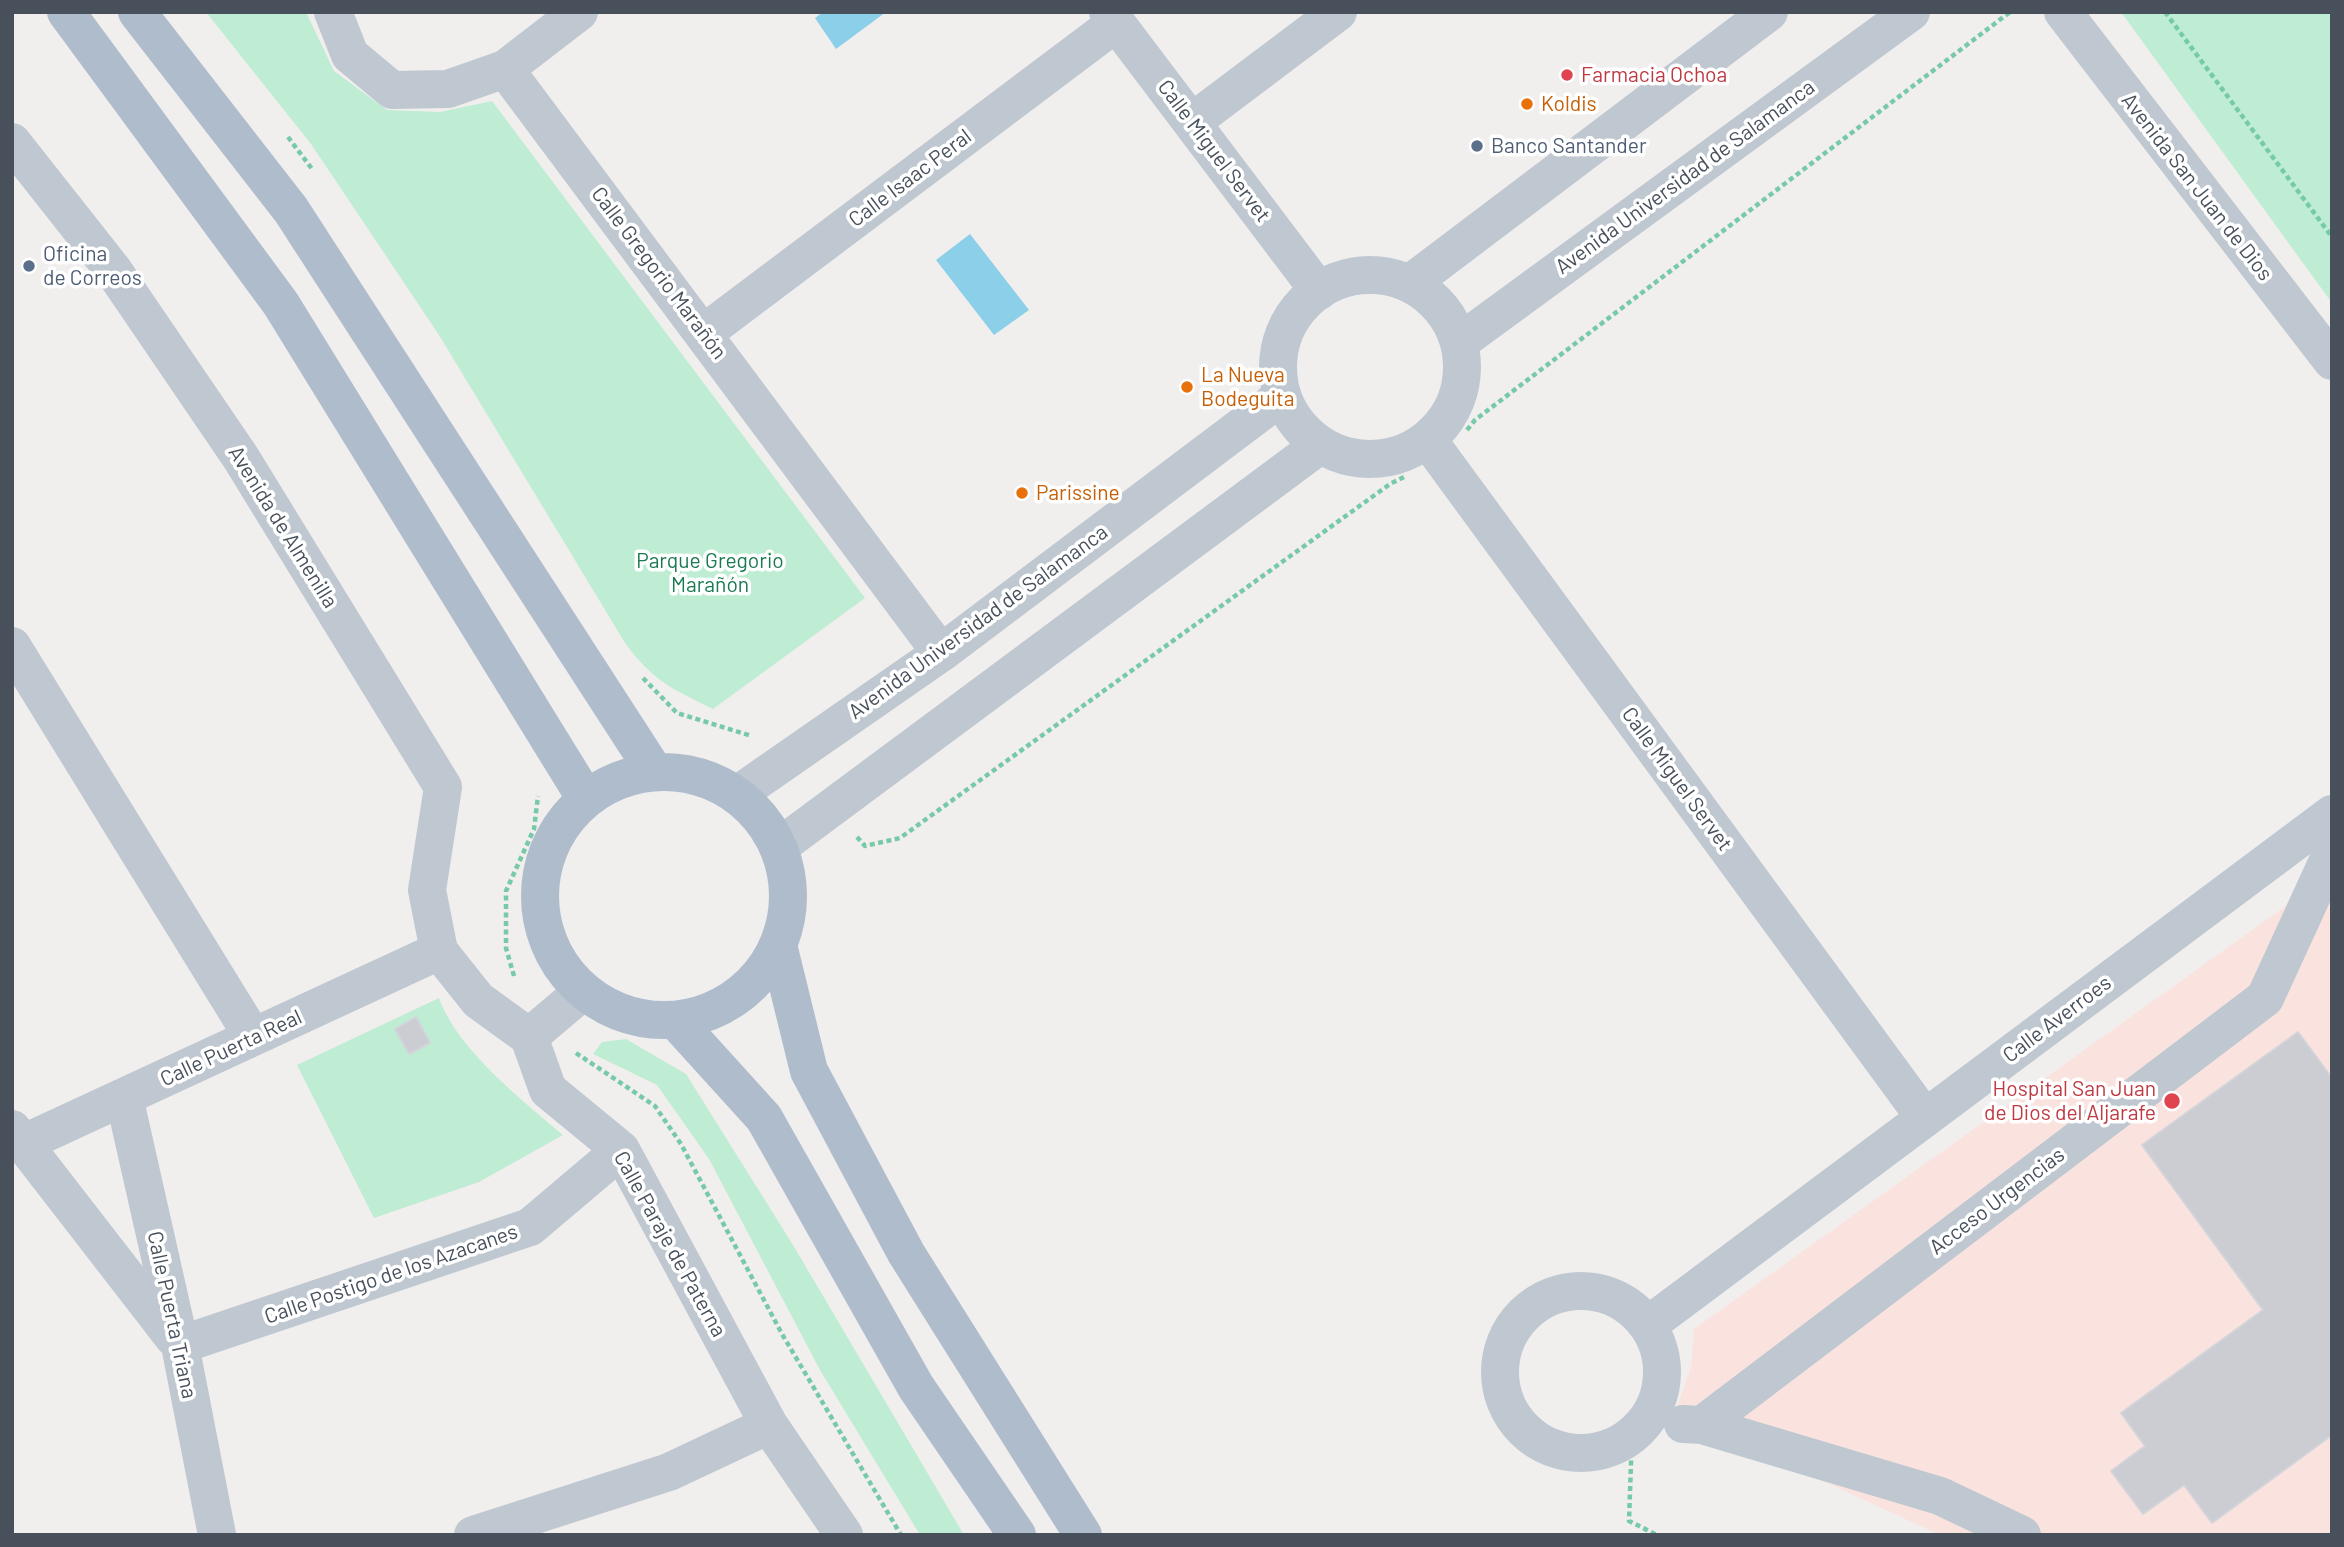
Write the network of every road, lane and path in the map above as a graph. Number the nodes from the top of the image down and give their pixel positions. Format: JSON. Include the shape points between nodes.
{"nodes":[{"id":1,"x":66,"y":12,"type":"edge"},
{"id":2,"x":137,"y":12,"type":"edge"},
{"id":3,"x":333,"y":12,"type":"edge"},
{"id":4,"x":579,"y":12,"type":"edge"},
{"id":5,"x":1338,"y":12,"type":"edge"},
{"id":6,"x":1769,"y":12,"type":"edge"},
{"id":7,"x":1911,"y":12,"type":"edge"},
{"id":8,"x":2010,"y":12,"type":"edge"},
{"id":9,"x":2063,"y":12,"type":"edge"},
{"id":10,"x":2165,"y":12,"type":"edge"},
{"id":11,"x":1112,"y":18,"type":"edge"},
{"id":12,"x":505,"y":69,"type":"junction"},
{"id":13,"x":1192,"y":122,"type":"junction"},
{"id":14,"x":279,"y":127,"type":"dead end"},
{"id":15,"x":12,"y":142,"type":"edge"},
{"id":16,"x":320,"y":181,"type":"dead end"},
{"id":17,"x":2332,"y":237,"type":"edge"},
{"id":18,"x":1412,"y":282,"type":"junction"},
{"id":19,"x":1319,"y":291,"type":"junction"},
{"id":20,"x":704,"y":333,"type":"junction"},
{"id":21,"x":1460,"y":342,"type":"junction"},
{"id":22,"x":2332,"y":361,"type":"edge"},
{"id":23,"x":1282,"y":396,"type":"junction"},
{"id":24,"x":1320,"y":445,"type":"junction"},
{"id":25,"x":1435,"y":449,"type":"junction"},
{"id":26,"x":12,"y":646,"type":"edge"},
{"id":27,"x":941,"y":653,"type":"junction"},
{"id":28,"x":635,"y":669,"type":"dead end"},
{"id":29,"x":793,"y":756,"type":"junction"},
{"id":30,"x":654,"y":772,"type":"junction"},
{"id":31,"x":540,"y":786,"type":"dead end"},
{"id":32,"x":738,"y":794,"type":"junction"},
{"id":33,"x":586,"y":799,"type":"junction"},
{"id":34,"x":832,"y":807,"type":"junction"},
{"id":35,"x":2332,"y":814,"type":"edge"},
{"id":36,"x":780,"y":846,"type":"junction"},
{"id":37,"x":2332,"y":852,"type":"edge"},
{"id":38,"x":779,"y":949,"type":"junction"},
{"id":39,"x":439,"y":951,"type":"junction"},
{"id":40,"x":506,"y":957,"type":"dead end"},
{"id":41,"x":582,"y":992,"type":"junction"},
{"id":42,"x":676,"y":1021,"type":"junction"},
{"id":43,"x":253,"y":1037,"type":"junction"},
{"id":44,"x":529,"y":1037,"type":"junction"},
{"id":45,"x":124,"y":1097,"type":"junction"},
{"id":46,"x":1925,"y":1118,"type":"junction"},
{"id":47,"x":17,"y":1137,"type":"edge"},
{"id":48,"x":621,"y":1150,"type":"junction"},
{"id":49,"x":1648,"y":1325,"type":"junction"},
{"id":50,"x":180,"y":1345,"type":"junction"},
{"id":51,"x":769,"y":1425,"type":"junction"},
{"id":52,"x":1702,"y":1425,"type":"junction"},
{"id":53,"x":1637,"y":1430,"type":"junction"},
{"id":54,"x":217,"y":1535,"type":"edge"},
{"id":55,"x":473,"y":1535,"type":"edge"},
{"id":56,"x":844,"y":1535,"type":"edge"},
{"id":57,"x":1017,"y":1535,"type":"edge"},
{"id":58,"x":1083,"y":1535,"type":"edge"},
{"id":59,"x":1657,"y":1535,"type":"edge"},
{"id":60,"x":2022,"y":1535,"type":"edge"}],
"edges":[{"from":1,"to":33,"type":"main road","via":[[282,304]]},
{"from":2,"to":30,"type":"main road","via":[[290,209]]},
{"from":3,"to":12,"type":"street","via":[[350,55],[392,90],[448,89]]},
{"from":4,"to":12,"type":"street"},
{"from":5,"to":13,"type":"street"},
{"from":6,"to":18,"type":"street"},
{"from":7,"to":21,"type":"street","name":"Avenida Universidad de Salamanca"},
{"from":8,"to":25,"type":"path"},
{"from":9,"to":22,"type":"street","name":"Avenida San Juan de Dios"},
{"from":10,"to":17,"type":"path"},
{"from":11,"to":13,"type":"street","name":"Calle Miguel Servet"},
{"from":11,"to":20,"type":"street","name":"Calle Isaac Peral"},
{"from":12,"to":20,"type":"street","name":"Calle Gregorio Marañón"},
{"from":13,"to":19,"type":"street","name":"Calle Miguel Servet"},
{"from":14,"to":16,"type":"path"},
{"from":15,"to":39,"type":"street","name":"Avenida de Almenilla","via":[[113,270],[241,458],[443,787],[427,890]]},
{"from":18,"to":19,"type":"street","via":[[1355,276]]},
{"from":18,"to":21,"type":"street","via":[[1446,314]]},
{"from":19,"to":23,"type":"street","via":[[1298,309],[1285,333],[1278,364]]},
{"from":20,"to":27,"type":"street","name":"Calle Gregorio Marañón"},
{"from":21,"to":25,"type":"street","via":[[1462,380]]},
{"from":23,"to":24,"type":"street","via":[[1298,425]]},
{"from":23,"to":27,"type":"street","name":"Avenida Universidad de Salamanca"},
{"from":24,"to":25,"type":"street","via":[[1348,457],[1375,459]]},
{"from":24,"to":34,"type":"street"},
{"from":25,"to":34,"type":"path","via":[[900,838],[865,846]]},
{"from":25,"to":46,"type":"street","name":"Calle Miguel Servet"},
{"from":26,"to":43,"type":"street"},
{"from":27,"to":29,"type":"street","name":"Avenida Universidad de Salamanca"},
{"from":28,"to":29,"type":"path","via":[[677,713],[757,737]]},
{"from":29,"to":32,"type":"street","name":"Avenida Universidad de Salamanca"},
{"from":30,"to":32,"type":"main road","via":[[701,776]]},
{"from":30,"to":33,"type":"main road","via":[[615,782]]},
{"from":31,"to":40,"type":"path","via":[[534,829],[506,891]]},
{"from":32,"to":36,"type":"main road"},
{"from":33,"to":41,"type":"main road","via":[[558,830],[540,882],[542,926],[560,967]]},
{"from":34,"to":36,"type":"street"},
{"from":35,"to":46,"type":"street","name":"Calle Averroes"},
{"from":36,"to":38,"type":"main road","via":[[790,902]]},
{"from":37,"to":52,"type":"street","name":"Acceso Urgencias","via":[[2265,998]]},
{"from":38,"to":42,"type":"main road","via":[[752,986],[721,1009]]},
{"from":38,"to":58,"type":"main road","via":[[809,1071],[906,1253]]},
{"from":39,"to":43,"type":"street","name":"Calle Puerta Real"},
{"from":39,"to":44,"type":"street","via":[[478,1000]]},
{"from":41,"to":42,"type":"main road","via":[[623,1015]]},
{"from":41,"to":44,"type":"street"},
{"from":42,"to":57,"type":"main road","via":[[764,1118],[916,1387]]},
{"from":43,"to":45,"type":"street","name":"Calle Puerta Real"},
{"from":44,"to":48,"type":"street","name":"Calle Paraje de Paterna","via":[[548,1090]]},
{"from":45,"to":47,"type":"street","name":"Calle Puerta Real"},
{"from":45,"to":50,"type":"street","name":"Calle Puerta Triana"},
{"from":46,"to":49,"type":"street","name":"Calle Averroes"},
{"from":47,"to":50,"type":"street"},
{"from":48,"to":50,"type":"street","name":"Calle Postigo de los Azacanes","via":[[530,1227]]},
{"from":48,"to":51,"type":"street","name":"Calle Paraje de Paterna"},
{"from":49,"to":53,"type":"street","via":[[1660,1349],[1662,1376],[1657,1403]]},
{"from":49,"to":53,"type":"street","via":[[1629,1305],[1604,1293],[1567,1292],[1525,1311],[1508,1334],[1499,1360],[1500,1388],[1510,1414],[1529,1435],[1553,1449],[1581,1453],[1608,1448]]},
{"from":50,"to":54,"type":"street","name":"Calle Puerta Triana"},
{"from":51,"to":55,"type":"street","via":[[669,1472]]},
{"from":51,"to":56,"type":"street","name":"Calle Paraje de Paterna"},
{"from":52,"to":53,"type":"street"},
{"from":52,"to":60,"type":"street","via":[[1940,1496]]},
{"from":53,"to":59,"type":"path","via":[[1629,1521]]}]}
